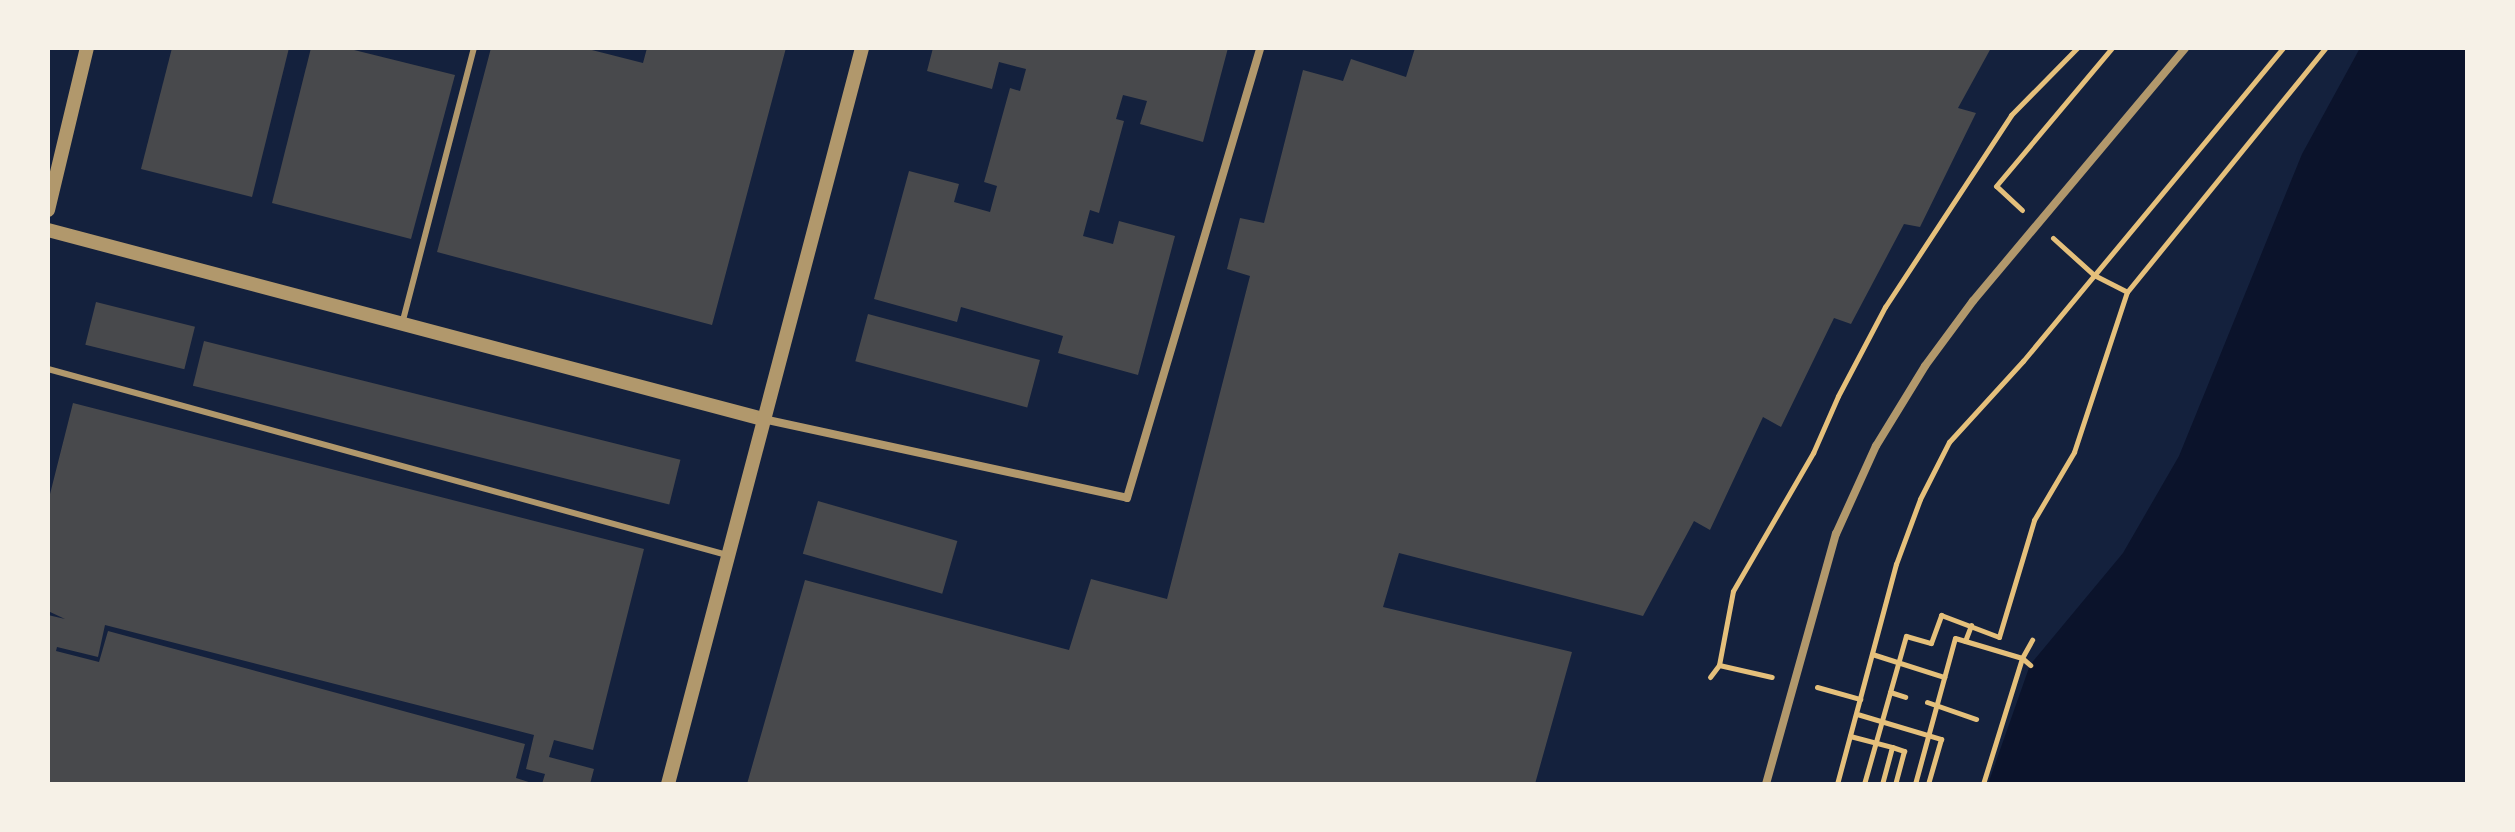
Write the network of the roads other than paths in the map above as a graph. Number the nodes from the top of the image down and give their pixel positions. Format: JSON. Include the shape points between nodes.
{"nodes":[{"id":1,"x":87,"y":48,"type":"edge"},
{"id":2,"x":474,"y":48,"type":"edge"},
{"id":3,"x":862,"y":48,"type":"edge"},
{"id":4,"x":1260,"y":48,"type":"edge"},
{"id":5,"x":2185,"y":48,"type":"edge"},
{"id":6,"x":48,"y":210,"type":"edge"},
{"id":7,"x":48,"y":230,"type":"edge"},
{"id":8,"x":402,"y":324,"type":"junction"},
{"id":9,"x":48,"y":369,"type":"edge"},
{"id":10,"x":763,"y":419,"type":"junction"},
{"id":11,"x":728,"y":555,"type":"junction"},
{"id":12,"x":668,"y":784,"type":"edge"},
{"id":13,"x":1766,"y":784,"type":"edge"}],
"edges":[{"from":1,"to":6,"type":"street"},
{"from":2,"to":8,"type":"lane"},
{"from":3,"to":10,"type":"street"},
{"from":4,"to":10,"type":"street","via":[[1127,498]]},
{"from":5,"to":13,"type":"street","via":[[2036,223],[1925,366],[1876,446],[1836,534]]},
{"from":7,"to":8,"type":"street"},
{"from":8,"to":10,"type":"street"},
{"from":9,"to":11,"type":"lane"},
{"from":10,"to":11,"type":"street"},
{"from":11,"to":12,"type":"street"}]}
